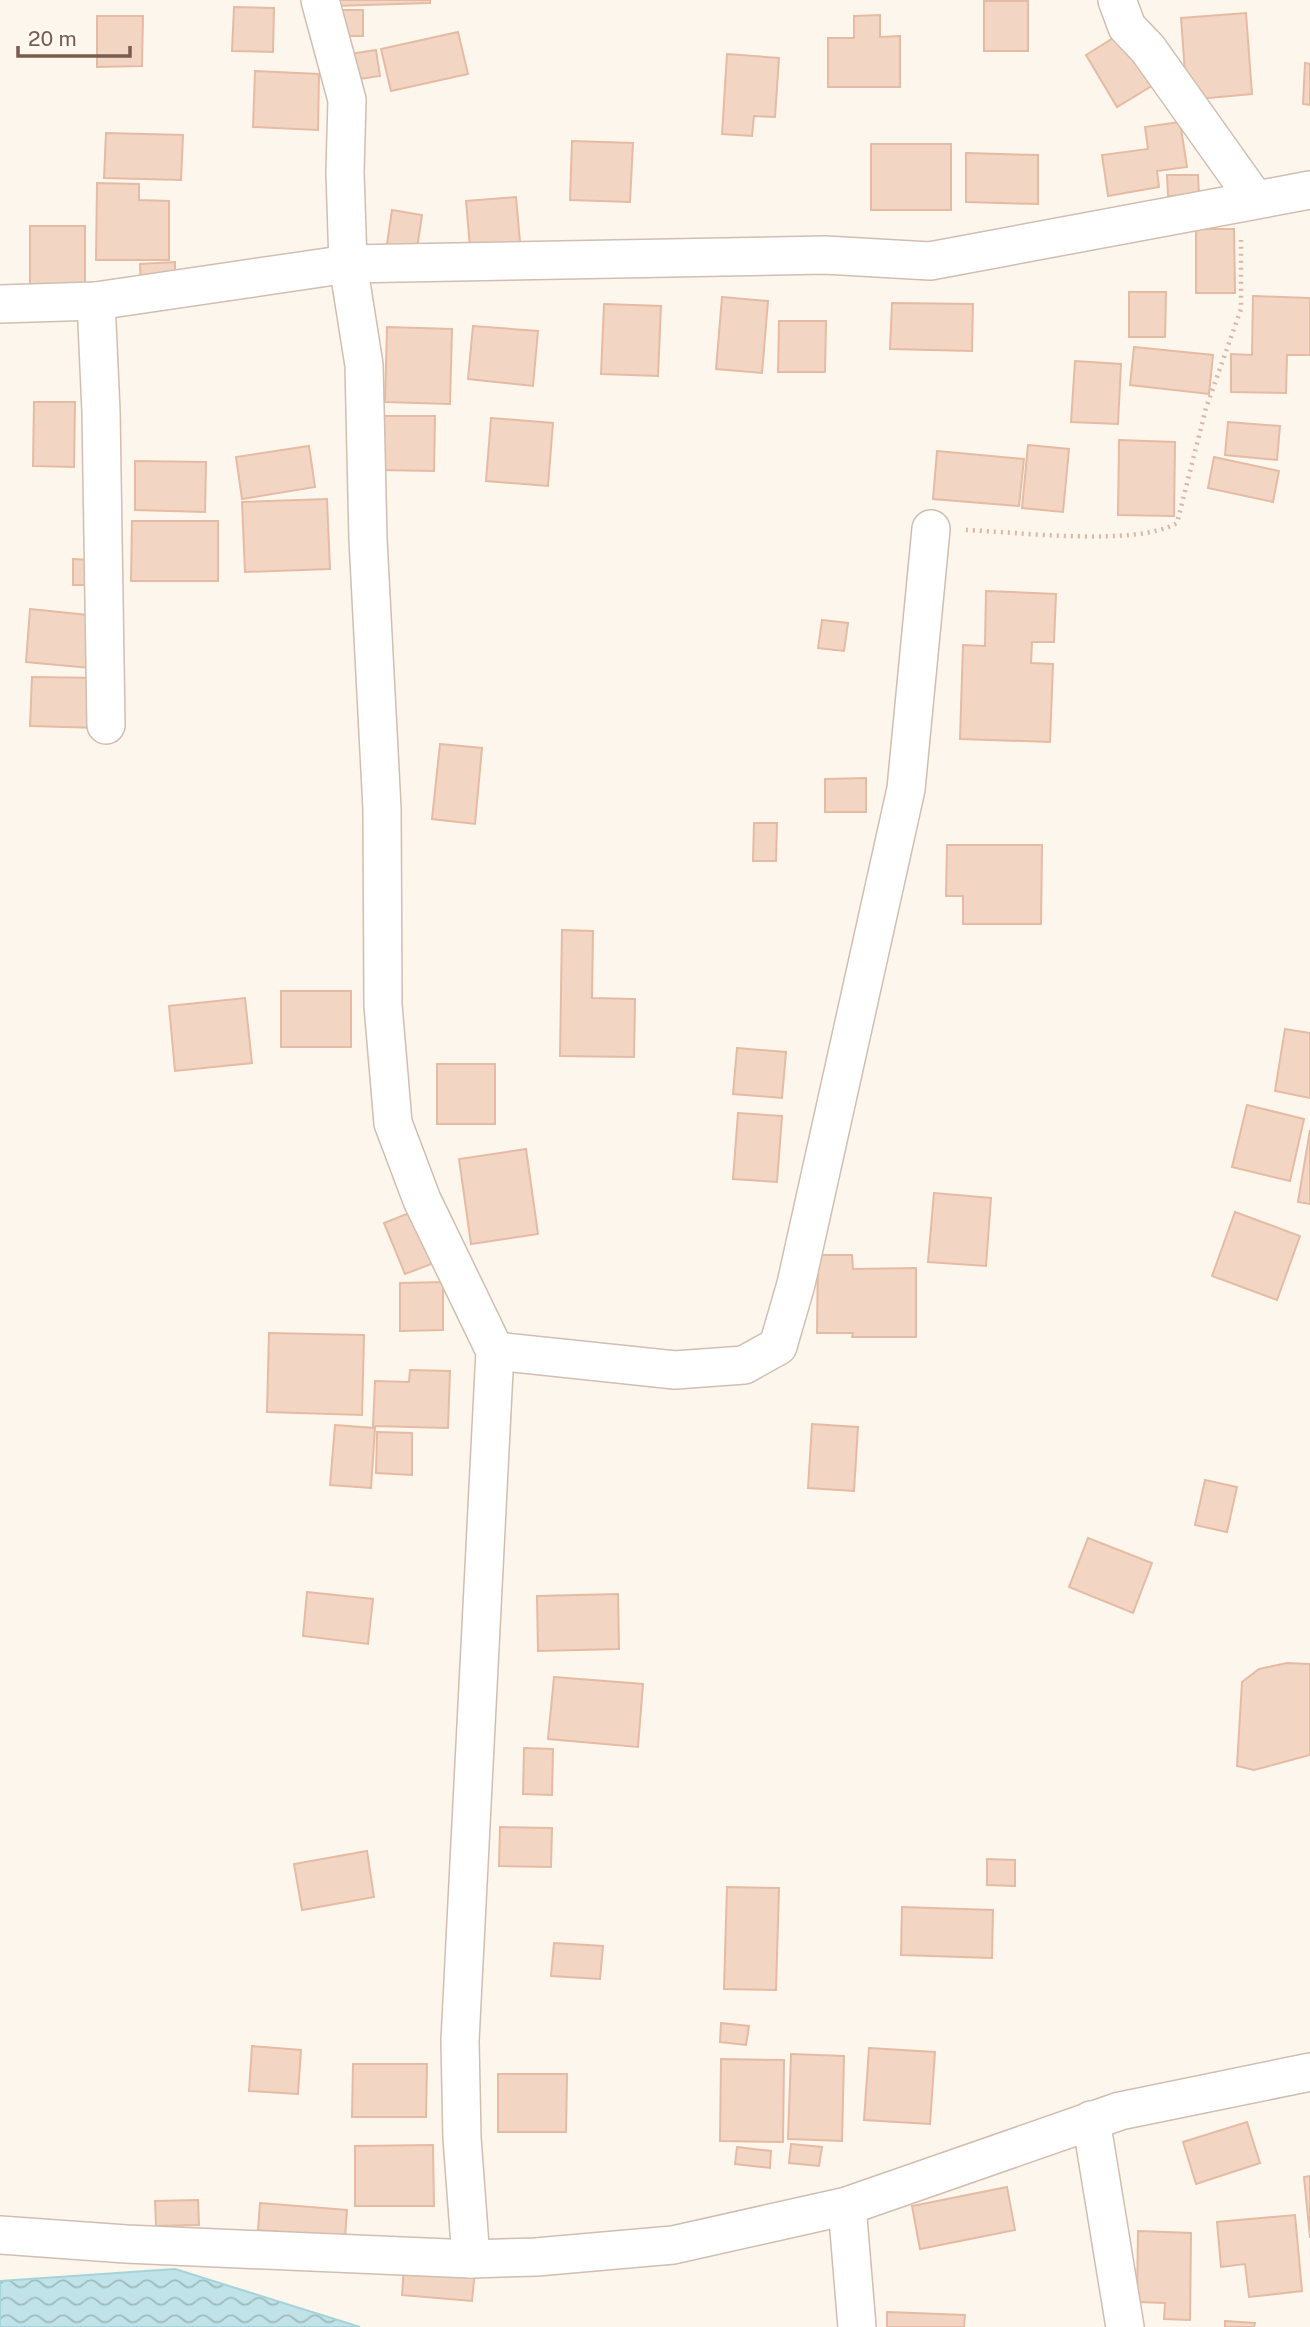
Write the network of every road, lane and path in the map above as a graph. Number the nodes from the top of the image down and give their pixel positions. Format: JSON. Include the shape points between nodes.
{"nodes":[{"id":1,"x":320,"y":0,"type":"edge"},
{"id":2,"x":1117,"y":0,"type":"edge"},
{"id":3,"x":1310,"y":190,"type":"edge"},
{"id":4,"x":1247,"y":200,"type":"junction"},
{"id":5,"x":348,"y":264,"type":"junction"},
{"id":6,"x":96,"y":302,"type":"junction"},
{"id":7,"x":0,"y":304,"type":"edge"},
{"id":8,"x":931,"y":529,"type":"joint"},
{"id":9,"x":106,"y":726,"type":"dead end"},
{"id":10,"x":495,"y":1351,"type":"junction"},
{"id":11,"x":1310,"y":2072,"type":"edge"},
{"id":12,"x":1091,"y":2120,"type":"junction"},
{"id":13,"x":847,"y":2206,"type":"junction"},
{"id":14,"x":0,"y":2235,"type":"edge"},
{"id":15,"x":471,"y":2259,"type":"junction"},
{"id":16,"x":858,"y":2327,"type":"edge"},
{"id":17,"x":1125,"y":2327,"type":"edge"}],
"edges":[{"from":1,"to":5,"type":"street","via":[[346,100]]},
{"from":2,"to":4,"type":"street","via":[[1128,27],[1148,49]]},
{"from":3,"to":4,"type":"street"},
{"from":4,"to":5,"type":"street","via":[[930,261],[825,255]]},
{"from":4,"to":8,"type":"path","via":[[1241,309],[1206,408],[1177,523],[1162,532],[1129,537]]},
{"from":5,"to":6,"type":"street"},
{"from":5,"to":10,"type":"street","via":[[364,365],[382,809],[383,1005],[393,1123],[422,1200]]},
{"from":6,"to":7,"type":"street"},
{"from":6,"to":9,"type":"street"},
{"from":8,"to":10,"type":"street","via":[[906,789],[778,1346],[744,1365],[675,1370]]},
{"from":10,"to":15,"type":"street","via":[[460,2041]]},
{"from":11,"to":12,"type":"street"},
{"from":12,"to":13,"type":"street"},
{"from":12,"to":17,"type":"street"},
{"from":13,"to":15,"type":"street","via":[[673,2245]]},
{"from":13,"to":16,"type":"street"},
{"from":14,"to":15,"type":"street"}]}
